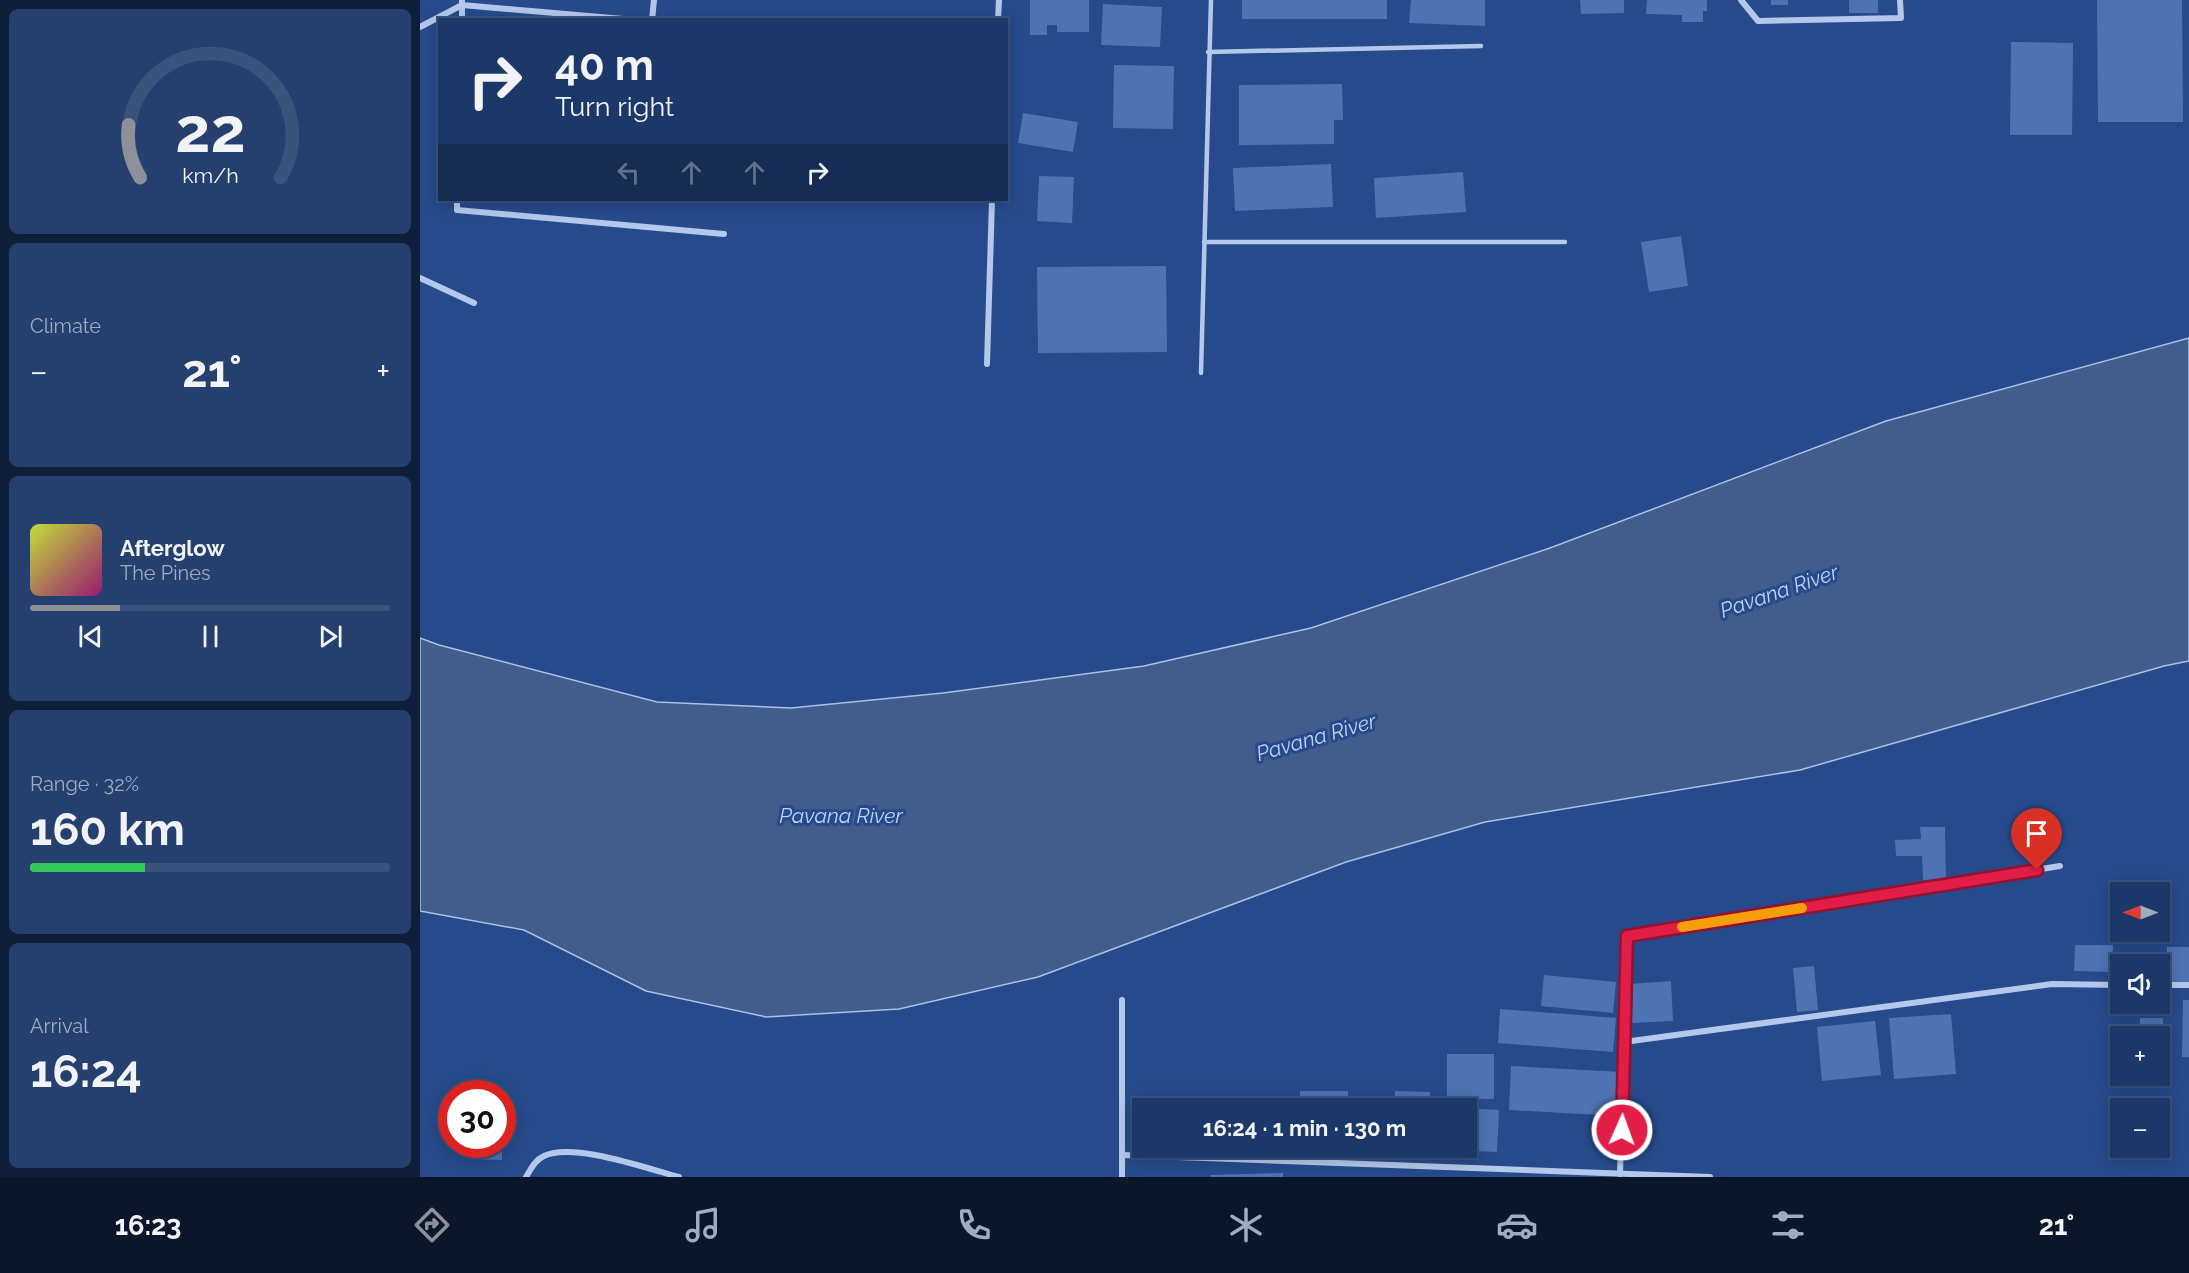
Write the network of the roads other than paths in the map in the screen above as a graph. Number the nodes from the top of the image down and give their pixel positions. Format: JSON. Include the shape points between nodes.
{"nodes":[{"id":1,"x":654,"y":0,"type":"edge"},
{"id":2,"x":999,"y":0,"type":"edge"},
{"id":3,"x":1211,"y":0,"type":"edge"},
{"id":4,"x":1742,"y":0,"type":"edge"},
{"id":5,"x":1900,"y":0,"type":"edge"},
{"id":6,"x":462,"y":2,"type":"edge"},
{"id":7,"x":462,"y":18,"type":"edge"},
{"id":8,"x":616,"y":18,"type":"edge"},
{"id":9,"x":652,"y":18,"type":"edge"},
{"id":10,"x":998,"y":18,"type":"edge"},
{"id":11,"x":420,"y":27,"type":"edge"},
{"id":12,"x":1480,"y":46,"type":"dead end"},
{"id":13,"x":1208,"y":52,"type":"junction"},
{"id":14,"x":457,"y":201,"type":"edge"},
{"id":15,"x":992,"y":201,"type":"edge"},
{"id":16,"x":724,"y":234,"type":"dead end"},
{"id":17,"x":1204,"y":242,"type":"junction"},
{"id":18,"x":1565,"y":242,"type":"dead end"},
{"id":19,"x":420,"y":278,"type":"edge"},
{"id":20,"x":474,"y":303,"type":"dead end"},
{"id":21,"x":987,"y":364,"type":"dead end"},
{"id":22,"x":1201,"y":373,"type":"dead end"},
{"id":23,"x":2060,"y":866,"type":"dead end"},
{"id":24,"x":2110,"y":985,"type":"edge"},
{"id":25,"x":2170,"y":985,"type":"edge"},
{"id":26,"x":2189,"y":985,"type":"edge"},
{"id":27,"x":1122,"y":1000,"type":"dead end"},
{"id":28,"x":1624,"y":1042,"type":"junction"},
{"id":29,"x":1122,"y":1155,"type":"junction"},
{"id":30,"x":1620,"y":1174,"type":"junction"},
{"id":31,"x":526,"y":1177,"type":"edge"},
{"id":32,"x":679,"y":1177,"type":"edge"},
{"id":33,"x":1122,"y":1177,"type":"edge"},
{"id":34,"x":1710,"y":1177,"type":"edge"}],
"edges":[{"from":1,"to":9,"type":"street"},
{"from":2,"to":10,"type":"street"},
{"from":3,"to":13,"type":"lane"},
{"from":4,"to":5,"type":"street","via":[[1758,21],[1901,18]]},
{"from":6,"to":7,"type":"street"},
{"from":6,"to":8,"type":"street"},
{"from":6,"to":11,"type":"street"},
{"from":12,"to":13,"type":"lane"},
{"from":13,"to":17,"type":"lane"},
{"from":14,"to":16,"type":"street","via":[[457,210]]},
{"from":15,"to":21,"type":"street"},
{"from":17,"to":18,"type":"lane"},
{"from":17,"to":22,"type":"lane"},
{"from":19,"to":20,"type":"street"},
{"from":23,"to":28,"type":"street","via":[[1627,936]]},
{"from":24,"to":28,"type":"street","via":[[2052,984]]},
{"from":25,"to":26,"type":"street"},
{"from":27,"to":29,"type":"street"},
{"from":28,"to":30,"type":"street"},
{"from":29,"to":30,"type":"street"},
{"from":29,"to":33,"type":"street"},
{"from":30,"to":34,"type":"street"},
{"from":31,"to":32,"type":"street","via":[[544,1156],[561,1152]]}]}
